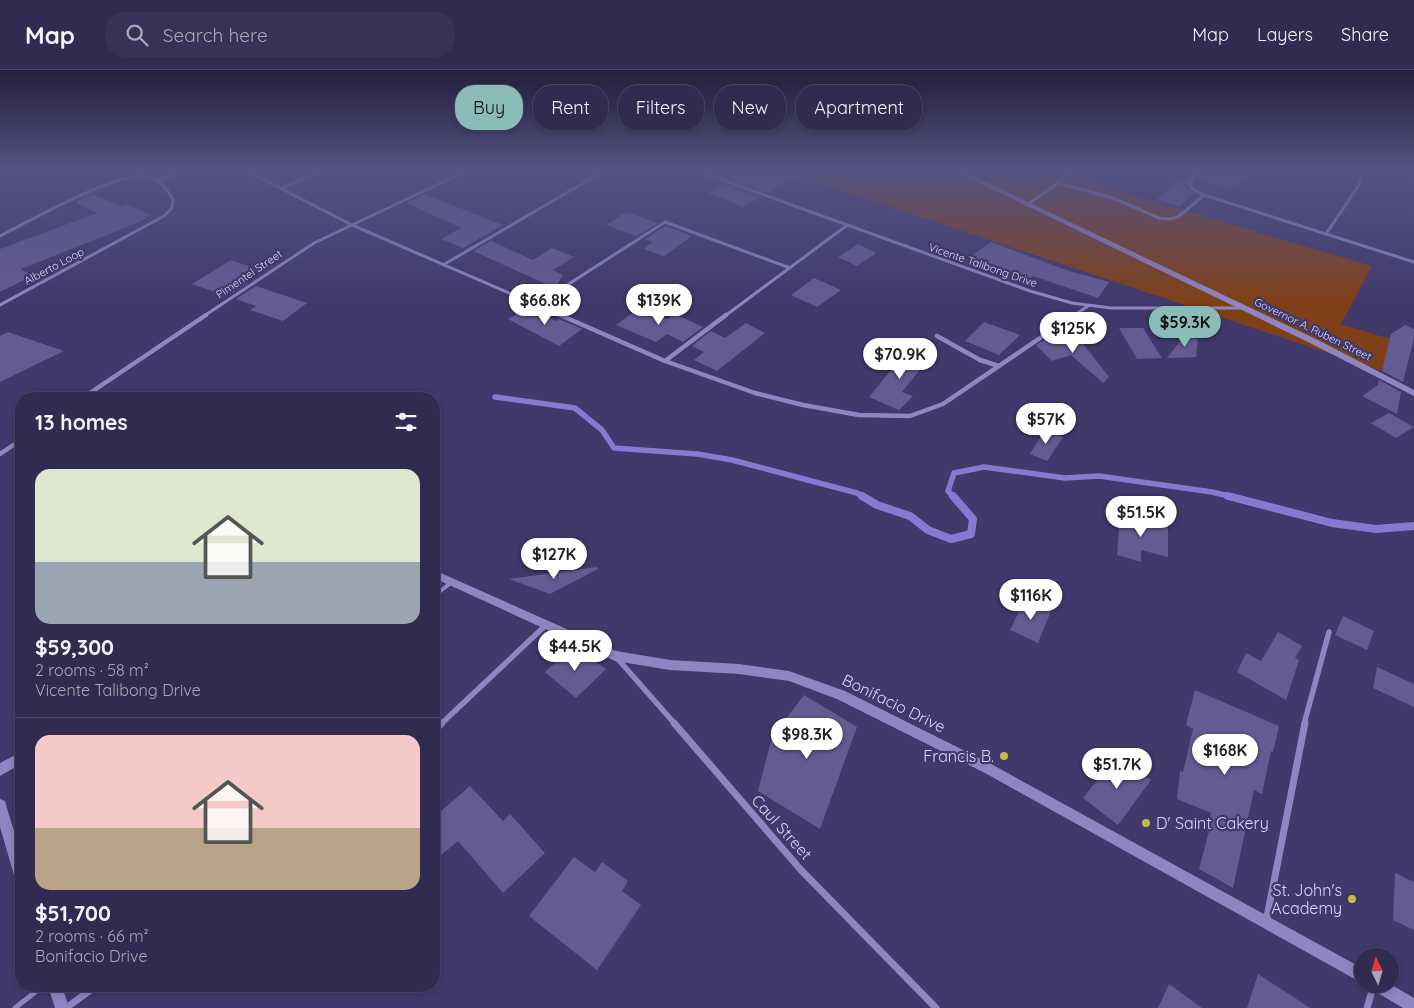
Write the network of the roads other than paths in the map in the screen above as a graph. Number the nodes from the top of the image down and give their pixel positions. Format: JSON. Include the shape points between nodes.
{"nodes":[{"id":1,"x":45,"y":215,"type":"edge"},
{"id":2,"x":165,"y":215,"type":"edge"},
{"id":3,"x":333,"y":215,"type":"edge"},
{"id":4,"x":374,"y":215,"type":"edge"},
{"id":5,"x":528,"y":215,"type":"edge"},
{"id":6,"x":816,"y":215,"type":"edge"},
{"id":7,"x":1047,"y":215,"type":"edge"},
{"id":8,"x":1152,"y":215,"type":"edge"},
{"id":9,"x":1181,"y":215,"type":"edge"},
{"id":10,"x":1266,"y":215,"type":"edge"},
{"id":11,"x":1339,"y":215,"type":"edge"},
{"id":12,"x":352,"y":225,"type":"junction"},
{"id":13,"x":846,"y":226,"type":"junction"},
{"id":14,"x":1326,"y":234,"type":"junction"},
{"id":15,"x":0,"y":236,"type":"edge"},
{"id":16,"x":1414,"y":262,"type":"edge"},
{"id":17,"x":443,"y":264,"type":"junction"},
{"id":18,"x":790,"y":268,"type":"junction"},
{"id":19,"x":0,"y":305,"type":"edge"},
{"id":20,"x":536,"y":305,"type":"junction"},
{"id":21,"x":1088,"y":306,"type":"junction"},
{"id":22,"x":1245,"y":308,"type":"junction"},
{"id":23,"x":937,"y":336,"type":"dead end"},
{"id":24,"x":665,"y":361,"type":"junction"},
{"id":25,"x":1000,"y":366,"type":"junction"},
{"id":26,"x":91,"y":392,"type":"edge"},
{"id":27,"x":1414,"y":393,"type":"edge"},
{"id":28,"x":15,"y":444,"type":"edge"},
{"id":29,"x":0,"y":454,"type":"edge"},
{"id":30,"x":440,"y":577,"type":"edge"},
{"id":31,"x":452,"y":582,"type":"junction"},
{"id":32,"x":440,"y":591,"type":"edge"},
{"id":33,"x":547,"y":624,"type":"junction"},
{"id":34,"x":1329,"y":632,"type":"dead end"},
{"id":35,"x":615,"y":656,"type":"junction"},
{"id":36,"x":440,"y":725,"type":"edge"},
{"id":37,"x":15,"y":761,"type":"edge"},
{"id":38,"x":0,"y":770,"type":"edge"},
{"id":39,"x":0,"y":805,"type":"edge"},
{"id":40,"x":3,"y":827,"type":"edge"},
{"id":41,"x":15,"y":859,"type":"edge"},
{"id":42,"x":1266,"y":923,"type":"junction"},
{"id":43,"x":1354,"y":972,"type":"edge"},
{"id":44,"x":36,"y":992,"type":"edge"},
{"id":45,"x":57,"y":992,"type":"edge"},
{"id":46,"x":88,"y":992,"type":"edge"},
{"id":47,"x":1372,"y":993,"type":"edge"},
{"id":48,"x":1391,"y":993,"type":"edge"},
{"id":49,"x":1414,"y":1006,"type":"edge"},
{"id":50,"x":16,"y":1008,"type":"edge"},
{"id":51,"x":62,"y":1008,"type":"edge"},
{"id":52,"x":66,"y":1008,"type":"edge"},
{"id":53,"x":936,"y":1008,"type":"edge"},
{"id":54,"x":1367,"y":1008,"type":"edge"}],
"edges":[{"from":1,"to":15,"type":"street"},
{"from":2,"to":19,"type":"street","name":"Alberto Loop"},
{"from":3,"to":12,"type":"street"},
{"from":4,"to":12,"type":"street","name":"Pimentel Street"},
{"from":5,"to":17,"type":"street"},
{"from":6,"to":13,"type":"street","name":"Vicente Talibong Drive"},
{"from":7,"to":22,"type":"street","name":"Governor A. Ruben Street"},
{"from":8,"to":9,"type":"street","via":[[1170,219]]},
{"from":10,"to":14,"type":"street"},
{"from":11,"to":14,"type":"street"},
{"from":12,"to":17,"type":"street"},
{"from":12,"to":26,"type":"street","name":"Pimentel Street","via":[[314,243]]},
{"from":13,"to":18,"type":"street"},
{"from":13,"to":21,"type":"street","name":"Vicente Talibong Drive","via":[[1030,291]]},
{"from":14,"to":16,"type":"street"},
{"from":17,"to":20,"type":"street"},
{"from":18,"to":20,"type":"street","via":[[665,222]]},
{"from":18,"to":24,"type":"street"},
{"from":20,"to":24,"type":"street"},
{"from":21,"to":22,"type":"street","name":"Vicente Talibong Drive"},
{"from":21,"to":25,"type":"street"},
{"from":22,"to":27,"type":"street","name":"Governor A. Ruben Street"},
{"from":23,"to":25,"type":"street","via":[[980,360]]},
{"from":24,"to":25,"type":"street","via":[[755,393],[803,405],[859,415],[910,416],[943,404]]},
{"from":28,"to":29,"type":"street"},
{"from":30,"to":31,"type":"street","name":"Bonifacio Drive"},
{"from":31,"to":32,"type":"lane"},
{"from":31,"to":33,"type":"street","name":"Bonifacio Drive"},
{"from":33,"to":35,"type":"street","name":"Bonifacio Drive"},
{"from":33,"to":36,"type":"street"},
{"from":34,"to":42,"type":"street","via":[[1305,721]]},
{"from":35,"to":42,"type":"street","name":"Bonifacio Drive","via":[[670,666],[739,669],[789,676],[842,695],[989,769]]},
{"from":35,"to":53,"type":"street","name":"Caul Street","via":[[802,870]]},
{"from":37,"to":38,"type":"street"},
{"from":39,"to":40,"type":"street"},
{"from":40,"to":41,"type":"street"},
{"from":42,"to":43,"type":"street","name":"Bonifacio Drive"},
{"from":44,"to":50,"type":"lane"},
{"from":45,"to":51,"type":"street"},
{"from":46,"to":52,"type":"street"},
{"from":47,"to":54,"type":"street"},
{"from":48,"to":49,"type":"street"}]}
